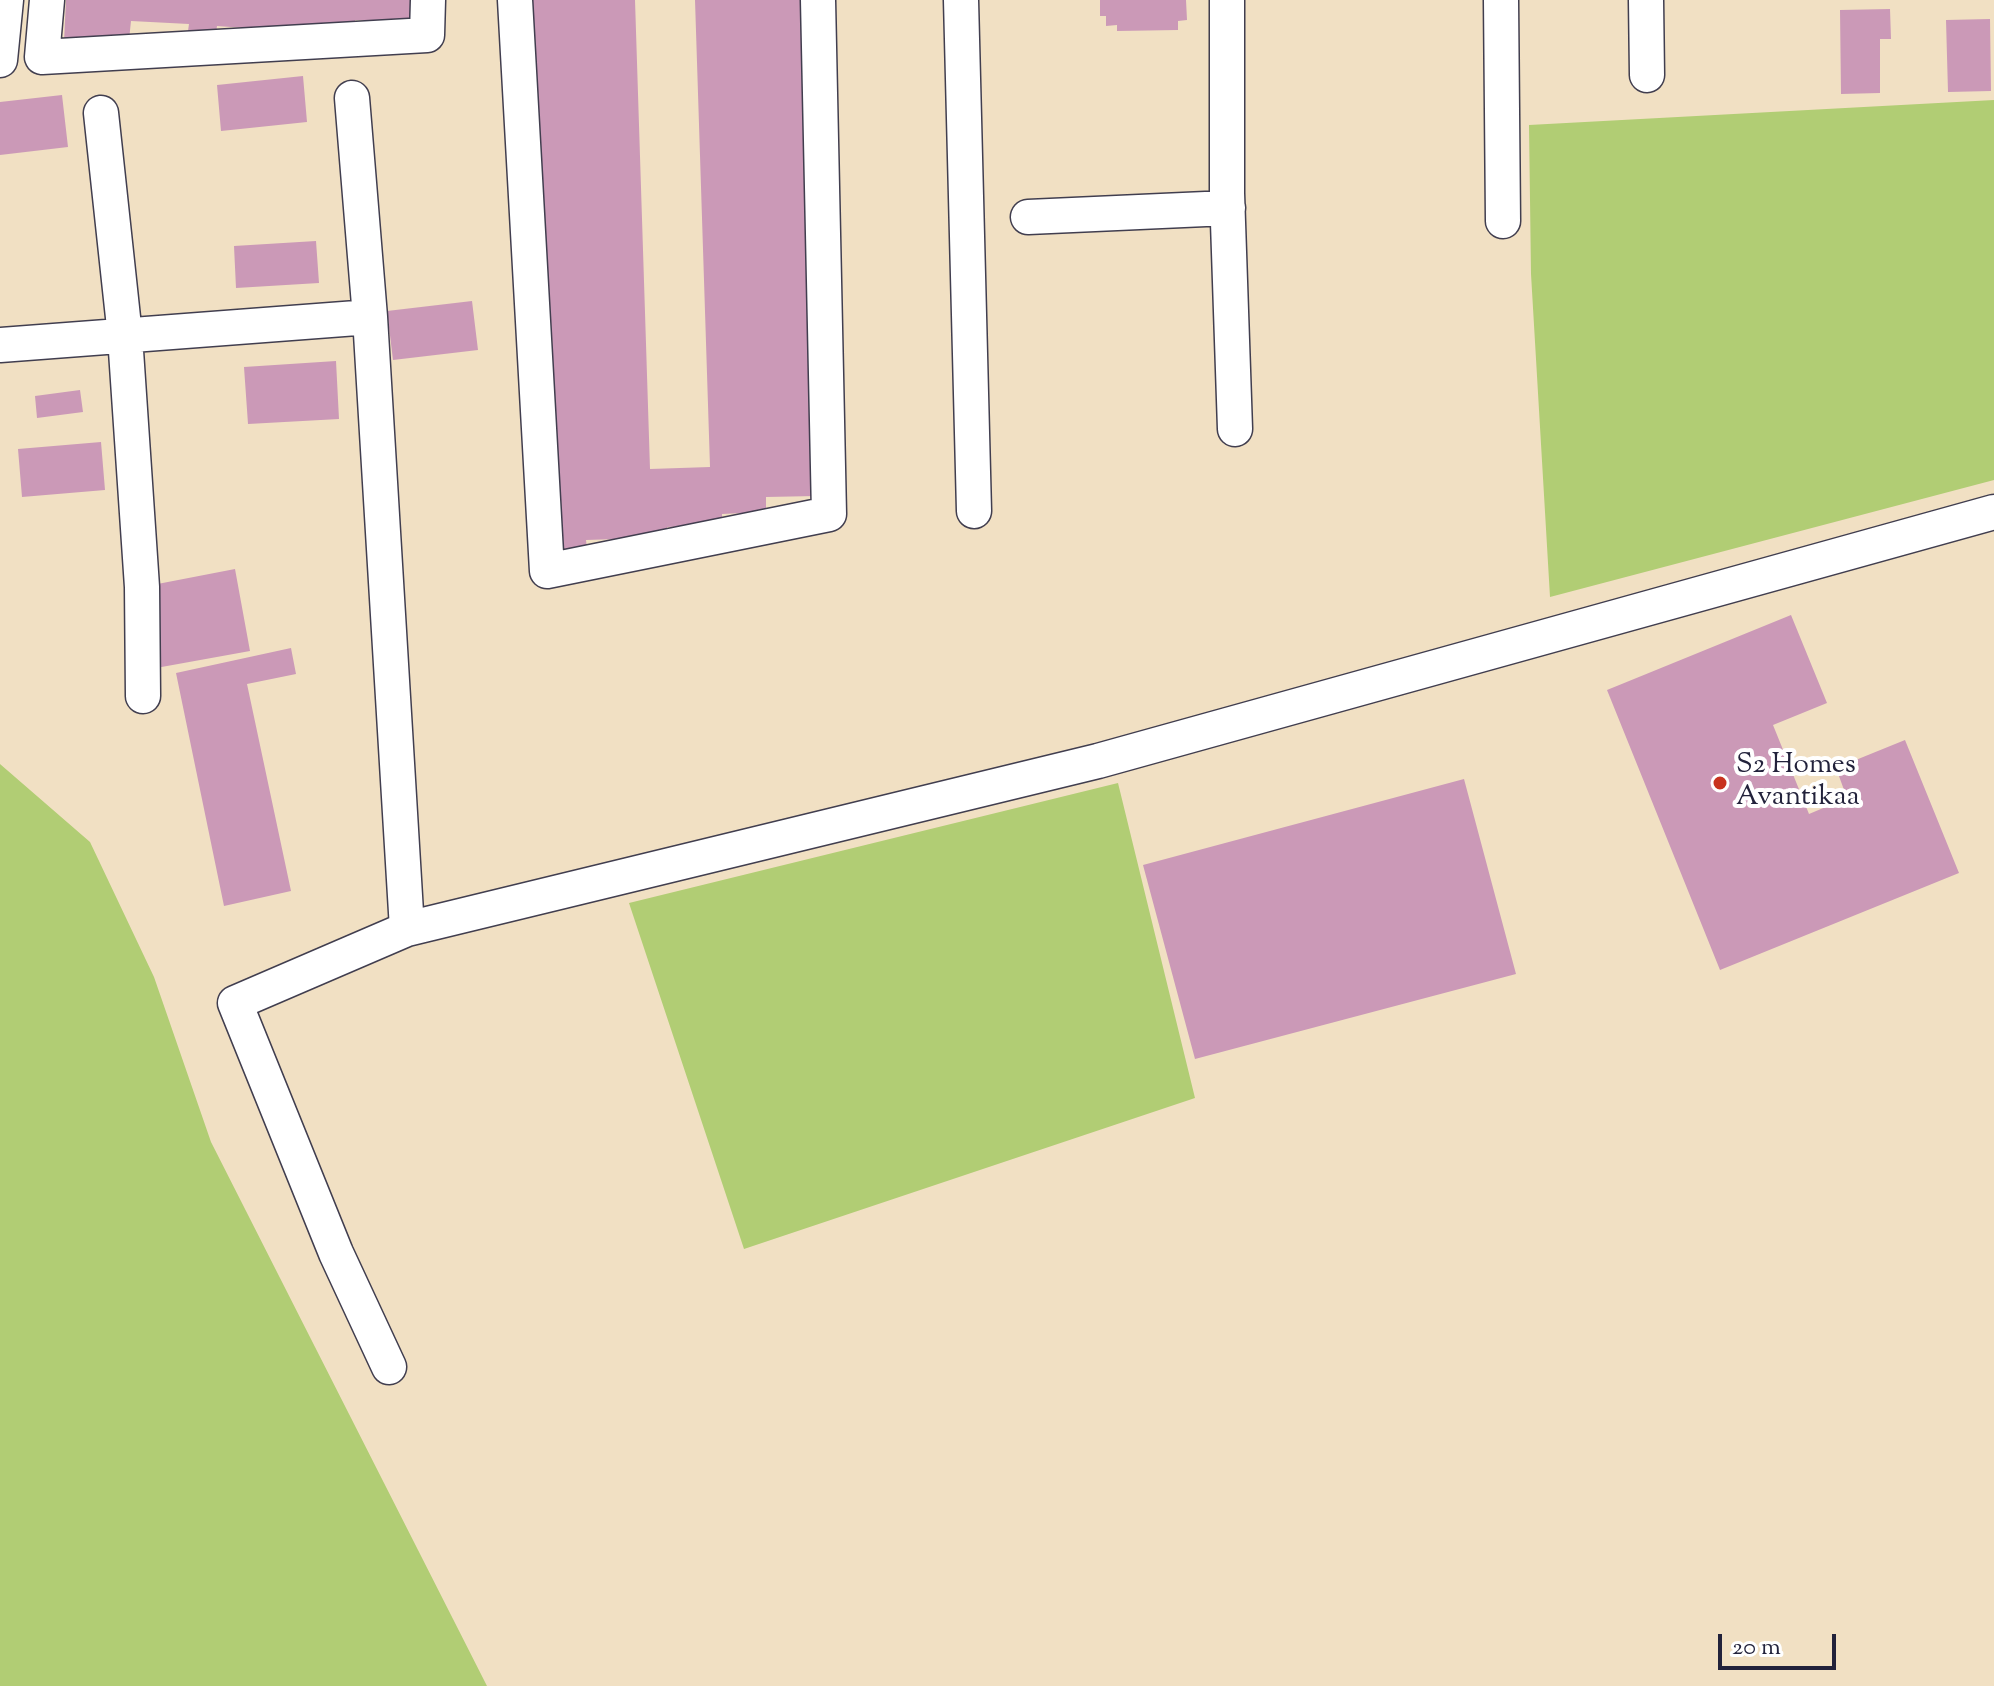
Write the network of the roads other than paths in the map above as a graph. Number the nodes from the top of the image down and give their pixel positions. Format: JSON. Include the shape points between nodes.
{"nodes":[{"id":1,"x":6,"y":0,"type":"edge"},
{"id":2,"x":47,"y":0,"type":"edge"},
{"id":3,"x":428,"y":0,"type":"edge"},
{"id":4,"x":515,"y":0,"type":"edge"},
{"id":5,"x":818,"y":0,"type":"edge"},
{"id":6,"x":961,"y":0,"type":"edge"},
{"id":7,"x":1227,"y":0,"type":"edge"},
{"id":8,"x":1501,"y":0,"type":"edge"},
{"id":9,"x":1646,"y":0,"type":"edge"},
{"id":10,"x":0,"y":60,"type":"edge"},
{"id":11,"x":1647,"y":75,"type":"dead end"},
{"id":12,"x":352,"y":98,"type":"dead end"},
{"id":13,"x":101,"y":113,"type":"dead end"},
{"id":14,"x":1228,"y":208,"type":"junction"},
{"id":15,"x":1028,"y":217,"type":"dead end"},
{"id":16,"x":1503,"y":221,"type":"dead end"},
{"id":17,"x":370,"y":317,"type":"junction"},
{"id":18,"x":125,"y":336,"type":"junction"},
{"id":19,"x":0,"y":345,"type":"edge"},
{"id":20,"x":1235,"y":429,"type":"dead end"},
{"id":21,"x":974,"y":511,"type":"dead end"},
{"id":22,"x":1994,"y":512,"type":"edge"},
{"id":23,"x":143,"y":696,"type":"dead end"},
{"id":24,"x":407,"y":929,"type":"junction"},
{"id":25,"x":389,"y":1367,"type":"dead end"}],
"edges":[{"from":1,"to":10,"type":"street"},
{"from":2,"to":3,"type":"street","via":[[42,57],[427,35]]},
{"from":4,"to":5,"type":"street","via":[[547,571],[829,514]]},
{"from":6,"to":21,"type":"street"},
{"from":7,"to":14,"type":"street"},
{"from":8,"to":16,"type":"street"},
{"from":9,"to":11,"type":"street"},
{"from":12,"to":17,"type":"street"},
{"from":13,"to":18,"type":"street"},
{"from":14,"to":15,"type":"street"},
{"from":14,"to":20,"type":"street"},
{"from":17,"to":18,"type":"street"},
{"from":17,"to":24,"type":"street"},
{"from":18,"to":19,"type":"street"},
{"from":18,"to":23,"type":"street","via":[[142,587]]},
{"from":22,"to":24,"type":"street","via":[[1098,761]]},
{"from":24,"to":25,"type":"street","via":[[235,1003],[336,1253]]}]}
